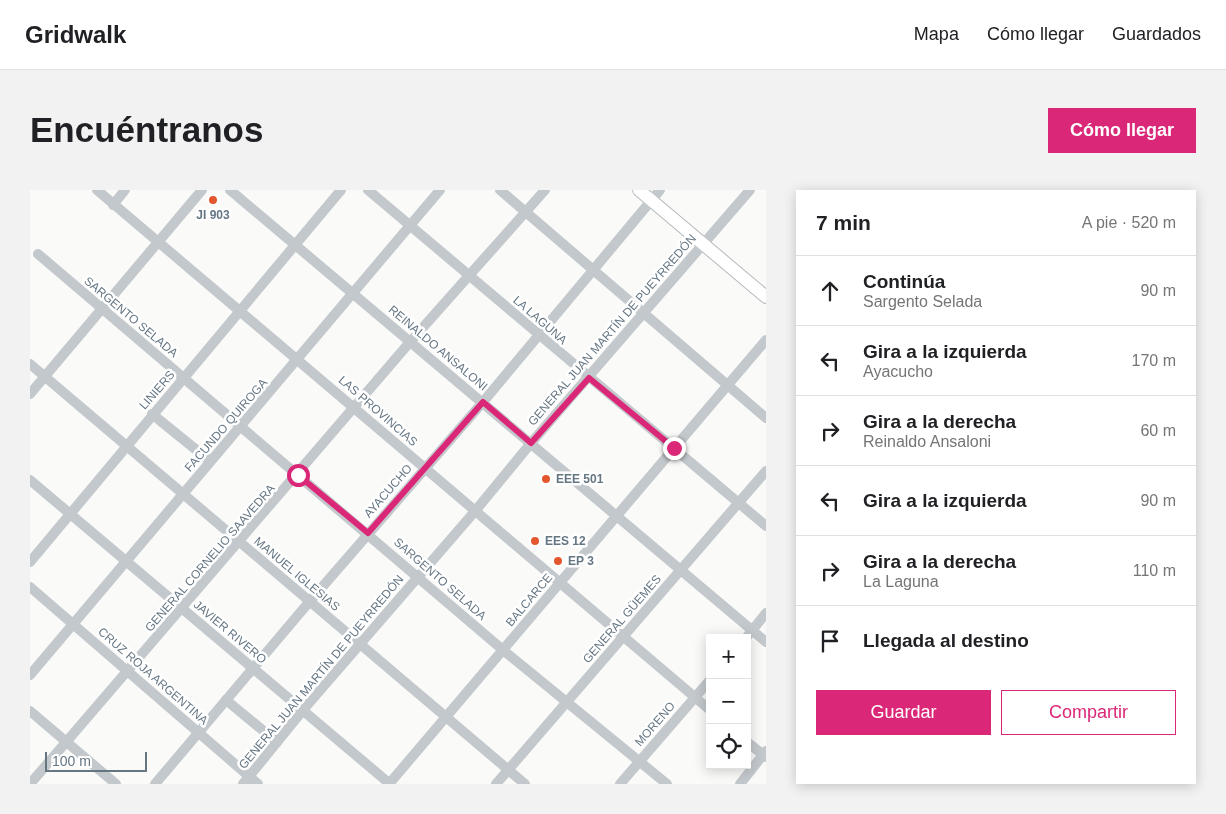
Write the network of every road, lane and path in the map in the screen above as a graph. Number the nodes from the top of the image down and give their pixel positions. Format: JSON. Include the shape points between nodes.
{"nodes":[{"id":1,"x":97,"y":190,"type":"edge"},
{"id":2,"x":125,"y":190,"type":"edge"},
{"id":3,"x":202,"y":190,"type":"edge"},
{"id":4,"x":230,"y":190,"type":"edge"},
{"id":5,"x":341,"y":190,"type":"edge"},
{"id":6,"x":368,"y":190,"type":"edge"},
{"id":7,"x":440,"y":190,"type":"edge"},
{"id":8,"x":500,"y":190,"type":"edge"},
{"id":9,"x":545,"y":190,"type":"edge"},
{"id":10,"x":640,"y":190,"type":"edge"},
{"id":11,"x":750,"y":190,"type":"edge"},
{"id":12,"x":656,"y":195,"type":"edge"},
{"id":13,"x":113,"y":204,"type":"junction"},
{"id":14,"x":526,"y":212,"type":"junction"},
{"id":15,"x":410,"y":226,"type":"junction"},
{"id":16,"x":157,"y":241,"type":"junction"},
{"id":17,"x":294,"y":244,"type":"junction"},
{"id":18,"x":702,"y":244,"type":"junction"},
{"id":19,"x":38,"y":254,"type":"dead end"},
{"id":20,"x":593,"y":271,"type":"junction"},
{"id":21,"x":469,"y":275,"type":"junction"},
{"id":22,"x":352,"y":292,"type":"junction"},
{"id":23,"x":766,"y":297,"type":"edge"},
{"id":24,"x":102,"y":308,"type":"junction"},
{"id":25,"x":240,"y":311,"type":"junction"},
{"id":26,"x":643,"y":314,"type":"junction"},
{"id":27,"x":539,"y":335,"type":"junction"},
{"id":28,"x":766,"y":340,"type":"edge"},
{"id":29,"x":410,"y":342,"type":"junction"},
{"id":30,"x":299,"y":360,"type":"junction"},
{"id":31,"x":30,"y":364,"type":"edge"},
{"id":32,"x":45,"y":376,"type":"junction"},
{"id":33,"x":184,"y":378,"type":"junction"},
{"id":34,"x":589,"y":378,"type":"junction"},
{"id":35,"x":729,"y":386,"type":"junction"},
{"id":36,"x":30,"y":394,"type":"edge"},
{"id":37,"x":483,"y":402,"type":"junction"},
{"id":38,"x":355,"y":407,"type":"junction"},
{"id":39,"x":152,"y":414,"type":"junction"},
{"id":40,"x":766,"y":418,"type":"edge"},
{"id":41,"x":241,"y":426,"type":"junction"},
{"id":42,"x":531,"y":443,"type":"junction"},
{"id":43,"x":126,"y":445,"type":"junction"},
{"id":44,"x":674,"y":448,"type":"junction"},
{"id":45,"x":210,"y":461,"type":"junction"},
{"id":46,"x":425,"y":468,"type":"junction"},
{"id":47,"x":766,"y":471,"type":"edge"},
{"id":48,"x":298,"y":475,"type":"junction"},
{"id":49,"x":30,"y":480,"type":"edge"},
{"id":50,"x":184,"y":495,"type":"junction"},
{"id":51,"x":738,"y":502,"type":"junction"},
{"id":52,"x":476,"y":510,"type":"junction"},
{"id":53,"x":70,"y":515,"type":"junction"},
{"id":54,"x":616,"y":516,"type":"junction"},
{"id":55,"x":766,"y":526,"type":"edge"},
{"id":56,"x":368,"y":533,"type":"junction"},
{"id":57,"x":239,"y":542,"type":"junction"},
{"id":58,"x":30,"y":562,"type":"edge"},
{"id":59,"x":127,"y":562,"type":"junction"},
{"id":60,"x":680,"y":570,"type":"junction"},
{"id":61,"x":418,"y":577,"type":"junction"},
{"id":62,"x":559,"y":583,"type":"junction"},
{"id":63,"x":30,"y":588,"type":"edge"},
{"id":64,"x":310,"y":601,"type":"junction"},
{"id":65,"x":182,"y":608,"type":"junction"},
{"id":66,"x":766,"y":613,"type":"edge"},
{"id":67,"x":74,"y":624,"type":"junction"},
{"id":68,"x":749,"y":634,"type":"edge"},
{"id":69,"x":751,"y":635,"type":"edge"},
{"id":70,"x":623,"y":637,"type":"junction"},
{"id":71,"x":766,"y":642,"type":"edge"},
{"id":72,"x":360,"y":644,"type":"junction"},
{"id":73,"x":503,"y":650,"type":"junction"},
{"id":74,"x":253,"y":668,"type":"junction"},
{"id":75,"x":129,"y":672,"type":"junction"},
{"id":76,"x":30,"y":675,"type":"edge"},
{"id":77,"x":706,"y":685,"type":"edge"},
{"id":78,"x":695,"y":697,"type":"junction"},
{"id":79,"x":226,"y":700,"type":"junction"},
{"id":80,"x":566,"y":703,"type":"junction"},
{"id":81,"x":706,"y":707,"type":"edge"},
{"id":82,"x":303,"y":710,"type":"junction"},
{"id":83,"x":30,"y":711,"type":"edge"},
{"id":84,"x":446,"y":717,"type":"junction"},
{"id":85,"x":199,"y":732,"type":"junction"},
{"id":86,"x":67,"y":742,"type":"junction"},
{"id":87,"x":277,"y":742,"type":"junction"},
{"id":88,"x":751,"y":745,"type":"edge"},
{"id":89,"x":765,"y":754,"type":"edge"},
{"id":90,"x":639,"y":762,"type":"junction"},
{"id":91,"x":509,"y":770,"type":"junction"},
{"id":92,"x":246,"y":780,"type":"edge"},
{"id":93,"x":30,"y":784,"type":"edge"},
{"id":94,"x":116,"y":784,"type":"edge"},
{"id":95,"x":155,"y":784,"type":"edge"},
{"id":96,"x":258,"y":784,"type":"edge"},
{"id":97,"x":389,"y":784,"type":"edge"},
{"id":98,"x":496,"y":784,"type":"edge"},
{"id":99,"x":526,"y":784,"type":"edge"},
{"id":100,"x":620,"y":784,"type":"edge"},
{"id":101,"x":667,"y":784,"type":"edge"},
{"id":102,"x":740,"y":784,"type":"edge"}],
"edges":[{"from":1,"to":13,"type":"street","name":"LAS PROVINCIAS"},
{"from":2,"to":13,"type":"street"},
{"from":3,"to":16,"type":"street"},
{"from":4,"to":17,"type":"street","name":"REINALDO ANSALONI"},
{"from":5,"to":17,"type":"street","name":"LINIERS"},
{"from":6,"to":15,"type":"street","name":"LA LAGUNA"},
{"from":7,"to":15,"type":"street","name":"FACUNDO QUIROGA"},
{"from":8,"to":14,"type":"street"},
{"from":9,"to":14,"type":"street","name":"GENERAL CORNELIO SAAVEDRA"},
{"from":10,"to":12,"type":"main road"},
{"from":11,"to":18,"type":"street","name":"GENERAL JUAN MARTÍN DE PUEYRREDÓN"},
{"from":12,"to":18,"type":"main road"},
{"from":12,"to":20,"type":"street","name":"AYACUCHO"},
{"from":13,"to":16,"type":"street","name":"LAS PROVINCIAS"},
{"from":14,"to":20,"type":"street"},
{"from":14,"to":21,"type":"street","name":"GENERAL CORNELIO SAAVEDRA"},
{"from":15,"to":21,"type":"street","name":"LA LAGUNA"},
{"from":15,"to":22,"type":"street","name":"FACUNDO QUIROGA"},
{"from":16,"to":24,"type":"street"},
{"from":16,"to":25,"type":"street","name":"LAS PROVINCIAS"},
{"from":17,"to":22,"type":"street","name":"REINALDO ANSALONI"},
{"from":17,"to":25,"type":"street","name":"LINIERS"},
{"from":18,"to":23,"type":"main road"},
{"from":18,"to":26,"type":"street","name":"GENERAL JUAN MARTÍN DE PUEYRREDÓN"},
{"from":19,"to":24,"type":"street","name":"SARGENTO SELADA"},
{"from":20,"to":26,"type":"street"},
{"from":20,"to":27,"type":"street","name":"AYACUCHO"},
{"from":21,"to":27,"type":"street","name":"LA LAGUNA"},
{"from":21,"to":29,"type":"street","name":"GENERAL CORNELIO SAAVEDRA"},
{"from":22,"to":29,"type":"street","name":"REINALDO ANSALONI"},
{"from":22,"to":30,"type":"street","name":"FACUNDO QUIROGA"},
{"from":24,"to":32,"type":"street"},
{"from":24,"to":33,"type":"street","name":"SARGENTO SELADA"},
{"from":25,"to":30,"type":"street","name":"LAS PROVINCIAS"},
{"from":25,"to":33,"type":"street","name":"LINIERS"},
{"from":26,"to":34,"type":"street","name":"GENERAL JUAN MARTÍN DE PUEYRREDÓN"},
{"from":26,"to":35,"type":"street"},
{"from":27,"to":34,"type":"street","name":"LA LAGUNA"},
{"from":27,"to":37,"type":"street","name":"AYACUCHO"},
{"from":28,"to":35,"type":"street","name":"BALCARCE"},
{"from":29,"to":37,"type":"street","name":"REINALDO ANSALONI"},
{"from":29,"to":38,"type":"street","name":"GENERAL CORNELIO SAAVEDRA"},
{"from":30,"to":38,"type":"street","name":"LAS PROVINCIAS"},
{"from":30,"to":41,"type":"street","name":"FACUNDO QUIROGA"},
{"from":31,"to":32,"type":"street","name":"MANUEL IGLESIAS"},
{"from":32,"to":36,"type":"street"},
{"from":32,"to":43,"type":"street","name":"MANUEL IGLESIAS"},
{"from":33,"to":39,"type":"street","name":"LINIERS"},
{"from":33,"to":41,"type":"street","name":"SARGENTO SELADA"},
{"from":34,"to":42,"type":"street","name":"GENERAL JUAN MARTÍN DE PUEYRREDÓN"},
{"from":34,"to":44,"type":"street","name":"LA LAGUNA"},
{"from":35,"to":40,"type":"street"},
{"from":35,"to":44,"type":"street","name":"BALCARCE"},
{"from":37,"to":42,"type":"street","name":"REINALDO ANSALONI"},
{"from":37,"to":46,"type":"street","name":"AYACUCHO"},
{"from":38,"to":46,"type":"street","name":"LAS PROVINCIAS"},
{"from":38,"to":48,"type":"street","name":"GENERAL CORNELIO SAAVEDRA"},
{"from":39,"to":43,"type":"street","name":"LINIERS"},
{"from":39,"to":45,"type":"street"},
{"from":41,"to":45,"type":"street","name":"FACUNDO QUIROGA"},
{"from":41,"to":48,"type":"street","name":"SARGENTO SELADA"},
{"from":42,"to":52,"type":"street","name":"GENERAL JUAN MARTÍN DE PUEYRREDÓN"},
{"from":42,"to":54,"type":"street","name":"REINALDO ANSALONI"},
{"from":43,"to":50,"type":"street","name":"MANUEL IGLESIAS"},
{"from":43,"to":53,"type":"street","name":"LINIERS"},
{"from":44,"to":51,"type":"street","name":"LA LAGUNA"},
{"from":44,"to":54,"type":"street","name":"BALCARCE"},
{"from":45,"to":50,"type":"street","name":"FACUNDO QUIROGA"},
{"from":46,"to":52,"type":"street","name":"LAS PROVINCIAS"},
{"from":46,"to":56,"type":"street","name":"AYACUCHO"},
{"from":47,"to":51,"type":"street","name":"GENERAL GÜEMES"},
{"from":48,"to":56,"type":"street","name":"SARGENTO SELADA"},
{"from":48,"to":57,"type":"street","name":"GENERAL CORNELIO SAAVEDRA"},
{"from":49,"to":53,"type":"street","name":"JAVIER RIVERO"},
{"from":50,"to":57,"type":"street","name":"MANUEL IGLESIAS"},
{"from":50,"to":59,"type":"street","name":"FACUNDO QUIROGA"},
{"from":51,"to":55,"type":"street","name":"LA LAGUNA"},
{"from":51,"to":60,"type":"street","name":"GENERAL GÜEMES"},
{"from":52,"to":61,"type":"street","name":"GENERAL JUAN MARTÍN DE PUEYRREDÓN"},
{"from":52,"to":62,"type":"street","name":"LAS PROVINCIAS"},
{"from":53,"to":58,"type":"street","name":"LINIERS"},
{"from":53,"to":59,"type":"street","name":"JAVIER RIVERO"},
{"from":54,"to":60,"type":"street","name":"REINALDO ANSALONI"},
{"from":54,"to":62,"type":"street","name":"BALCARCE"},
{"from":56,"to":61,"type":"street","name":"SARGENTO SELADA"},
{"from":56,"to":64,"type":"street","name":"AYACUCHO"},
{"from":57,"to":64,"type":"street","name":"MANUEL IGLESIAS"},
{"from":57,"to":65,"type":"street","name":"GENERAL CORNELIO SAAVEDRA"},
{"from":59,"to":65,"type":"street","name":"JAVIER RIVERO"},
{"from":59,"to":67,"type":"street","name":"FACUNDO QUIROGA"},
{"from":60,"to":68,"type":"street","name":"REINALDO ANSALONI"},
{"from":60,"to":70,"type":"street","name":"GENERAL GÜEMES"},
{"from":61,"to":72,"type":"street","name":"GENERAL JUAN MARTÍN DE PUEYRREDÓN"},
{"from":61,"to":73,"type":"street","name":"SARGENTO SELADA"},
{"from":62,"to":70,"type":"street","name":"LAS PROVINCIAS"},
{"from":62,"to":73,"type":"street","name":"BALCARCE"},
{"from":63,"to":67,"type":"street","name":"CRUZ ROJA ARGENTINA"},
{"from":64,"to":72,"type":"street","name":"MANUEL IGLESIAS"},
{"from":64,"to":74,"type":"street","name":"AYACUCHO"},
{"from":65,"to":74,"type":"street","name":"JAVIER RIVERO"},
{"from":65,"to":75,"type":"street","name":"GENERAL CORNELIO SAAVEDRA"},
{"from":66,"to":68,"type":"street"},
{"from":67,"to":75,"type":"street","name":"CRUZ ROJA ARGENTINA"},
{"from":67,"to":76,"type":"street","name":"FACUNDO QUIROGA"},
{"from":69,"to":71,"type":"street","name":"REINALDO ANSALONI"},
{"from":70,"to":78,"type":"street","name":"LAS PROVINCIAS"},
{"from":70,"to":80,"type":"street","name":"GENERAL GÜEMES"},
{"from":72,"to":82,"type":"street","name":"GENERAL JUAN MARTÍN DE PUEYRREDÓN"},
{"from":72,"to":84,"type":"street","name":"MANUEL IGLESIAS"},
{"from":73,"to":80,"type":"street","name":"SARGENTO SELADA"},
{"from":73,"to":84,"type":"street","name":"BALCARCE"},
{"from":74,"to":79,"type":"street","name":"AYACUCHO"},
{"from":74,"to":82,"type":"street","name":"JAVIER RIVERO"},
{"from":75,"to":85,"type":"street","name":"CRUZ ROJA ARGENTINA"},
{"from":75,"to":86,"type":"street","name":"GENERAL CORNELIO SAAVEDRA"},
{"from":77,"to":78,"type":"street","name":"MORENO"},
{"from":78,"to":81,"type":"street","name":"LAS PROVINCIAS"},
{"from":78,"to":90,"type":"street","name":"MORENO"},
{"from":79,"to":85,"type":"street","name":"AYACUCHO"},
{"from":79,"to":87,"type":"street"},
{"from":80,"to":90,"type":"street","name":"SARGENTO SELADA"},
{"from":80,"to":91,"type":"street","name":"GENERAL GÜEMES"},
{"from":82,"to":87,"type":"street","name":"GENERAL JUAN MARTÍN DE PUEYRREDÓN"},
{"from":82,"to":97,"type":"street","name":"JAVIER RIVERO"},
{"from":83,"to":86,"type":"street"},
{"from":84,"to":91,"type":"street","name":"MANUEL IGLESIAS"},
{"from":84,"to":97,"type":"street","name":"BALCARCE"},
{"from":85,"to":92,"type":"street","name":"CRUZ ROJA ARGENTINA"},
{"from":85,"to":95,"type":"street","name":"AYACUCHO"},
{"from":86,"to":93,"type":"street","name":"GENERAL CORNELIO SAAVEDRA"},
{"from":86,"to":94,"type":"street"},
{"from":87,"to":92,"type":"street","name":"GENERAL JUAN MARTÍN DE PUEYRREDÓN"},
{"from":88,"to":89,"type":"street"},
{"from":89,"to":102,"type":"street"},
{"from":90,"to":100,"type":"street","name":"MORENO"},
{"from":90,"to":101,"type":"street","name":"SARGENTO SELADA"},
{"from":91,"to":98,"type":"street","name":"GENERAL GÜEMES"},
{"from":91,"to":99,"type":"street","name":"MANUEL IGLESIAS"},
{"from":92,"to":96,"type":"street","name":"CRUZ ROJA ARGENTINA"}]}
